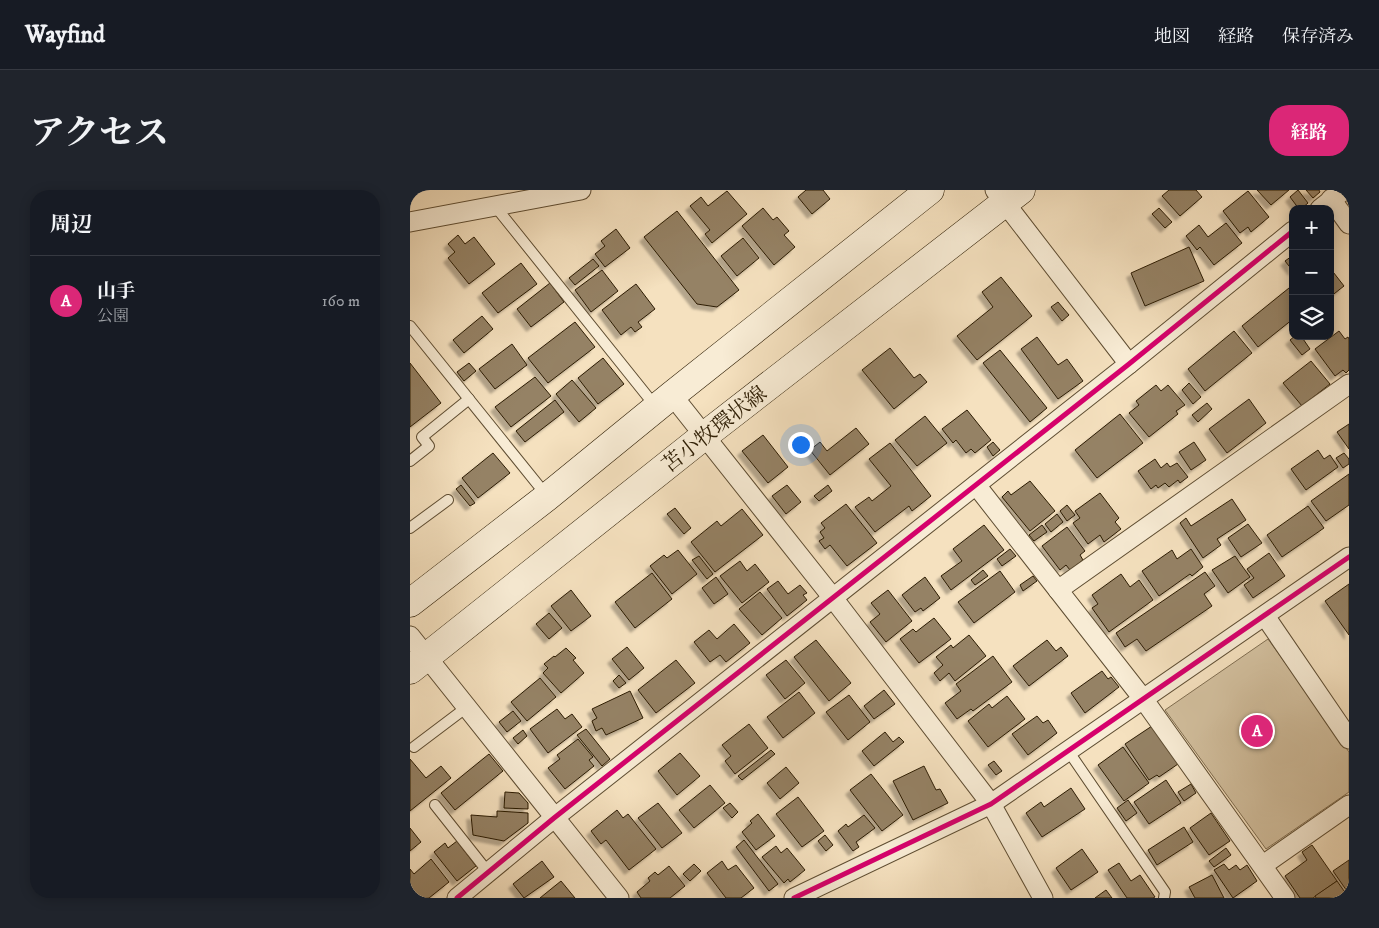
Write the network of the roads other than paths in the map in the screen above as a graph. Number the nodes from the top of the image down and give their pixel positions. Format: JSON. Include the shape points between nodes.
{"nodes":[{"id":1,"x":581,"y":190,"type":"edge"},
{"id":2,"x":930,"y":190,"type":"edge"},
{"id":3,"x":1007,"y":194,"type":"edge"},
{"id":4,"x":1331,"y":199,"type":"edge"},
{"id":5,"x":495,"y":206,"type":"junction"},
{"id":6,"x":410,"y":222,"type":"edge"},
{"id":7,"x":1349,"y":224,"type":"edge"},
{"id":8,"x":1289,"y":234,"type":"edge"},
{"id":9,"x":410,"y":326,"type":"edge"},
{"id":10,"x":1129,"y":364,"type":"junction"},
{"id":11,"x":1349,"y":384,"type":"edge"},
{"id":12,"x":469,"y":399,"type":"junction"},
{"id":13,"x":664,"y":401,"type":"junction"},
{"id":14,"x":704,"y":436,"type":"junction"},
{"id":15,"x":410,"y":461,"type":"edge"},
{"id":16,"x":976,"y":485,"type":"junction"},
{"id":17,"x":547,"y":496,"type":"junction"},
{"id":18,"x":448,"y":500,"type":"dead end"},
{"id":19,"x":410,"y":528,"type":"edge"},
{"id":20,"x":1349,"y":557,"type":"edge"},
{"id":21,"x":1058,"y":590,"type":"junction"},
{"id":22,"x":834,"y":598,"type":"junction"},
{"id":23,"x":410,"y":603,"type":"edge"},
{"id":24,"x":1264,"y":616,"type":"junction"},
{"id":25,"x":410,"y":636,"type":"edge"},
{"id":26,"x":419,"y":663,"type":"edge"},
{"id":27,"x":1144,"y":700,"type":"junction"},
{"id":28,"x":467,"y":707,"type":"junction"},
{"id":29,"x":1349,"y":739,"type":"edge"},
{"id":30,"x":414,"y":747,"type":"dead end"},
{"id":31,"x":1069,"y":752,"type":"junction"},
{"id":32,"x":991,"y":804,"type":"junction"},
{"id":33,"x":435,"y":805,"type":"dead end"},
{"id":34,"x":1349,"y":805,"type":"edge"},
{"id":35,"x":554,"y":818,"type":"junction"},
{"id":36,"x":1262,"y":866,"type":"junction"},
{"id":37,"x":488,"y":872,"type":"junction"},
{"id":38,"x":457,"y":898,"type":"edge"},
{"id":39,"x":619,"y":898,"type":"edge"},
{"id":40,"x":796,"y":898,"type":"edge"},
{"id":41,"x":1043,"y":898,"type":"edge"},
{"id":42,"x":1164,"y":898,"type":"edge"},
{"id":43,"x":1285,"y":898,"type":"edge"}],
"edges":[{"from":1,"to":5,"type":"street"},
{"from":2,"to":13,"type":"main road"},
{"from":3,"to":10,"type":"street"},
{"from":3,"to":14,"type":"main road","name":"苫小牧環状線"},
{"from":4,"to":7,"type":"street"},
{"from":5,"to":6,"type":"street"},
{"from":5,"to":13,"type":"lane"},
{"from":8,"to":10,"type":"street"},
{"from":9,"to":12,"type":"lane"},
{"from":10,"to":16,"type":"street"},
{"from":11,"to":21,"type":"street"},
{"from":12,"to":15,"type":"lane","via":[[422,437],[429,446]]},
{"from":12,"to":17,"type":"lane"},
{"from":13,"to":14,"type":"street"},
{"from":13,"to":17,"type":"main road"},
{"from":14,"to":22,"type":"street"},
{"from":14,"to":26,"type":"main road","name":"苫小牧環状線"},
{"from":16,"to":21,"type":"street"},
{"from":16,"to":22,"type":"street"},
{"from":17,"to":23,"type":"main road"},
{"from":18,"to":19,"type":"lane"},
{"from":20,"to":24,"type":"street"},
{"from":21,"to":27,"type":"street"},
{"from":22,"to":32,"type":"street"},
{"from":22,"to":35,"type":"street"},
{"from":24,"to":27,"type":"street"},
{"from":24,"to":29,"type":"street"},
{"from":25,"to":26,"type":"street"},
{"from":26,"to":28,"type":"street"},
{"from":27,"to":31,"type":"street"},
{"from":27,"to":36,"type":"street"},
{"from":28,"to":30,"type":"lane"},
{"from":28,"to":35,"type":"street"},
{"from":31,"to":32,"type":"street"},
{"from":31,"to":42,"type":"lane","via":[[1165,892]]},
{"from":32,"to":40,"type":"street"},
{"from":32,"to":41,"type":"street"},
{"from":33,"to":37,"type":"lane"},
{"from":34,"to":36,"type":"street"},
{"from":35,"to":37,"type":"street"},
{"from":35,"to":39,"type":"street"},
{"from":36,"to":43,"type":"street"},
{"from":37,"to":38,"type":"street"}]}
